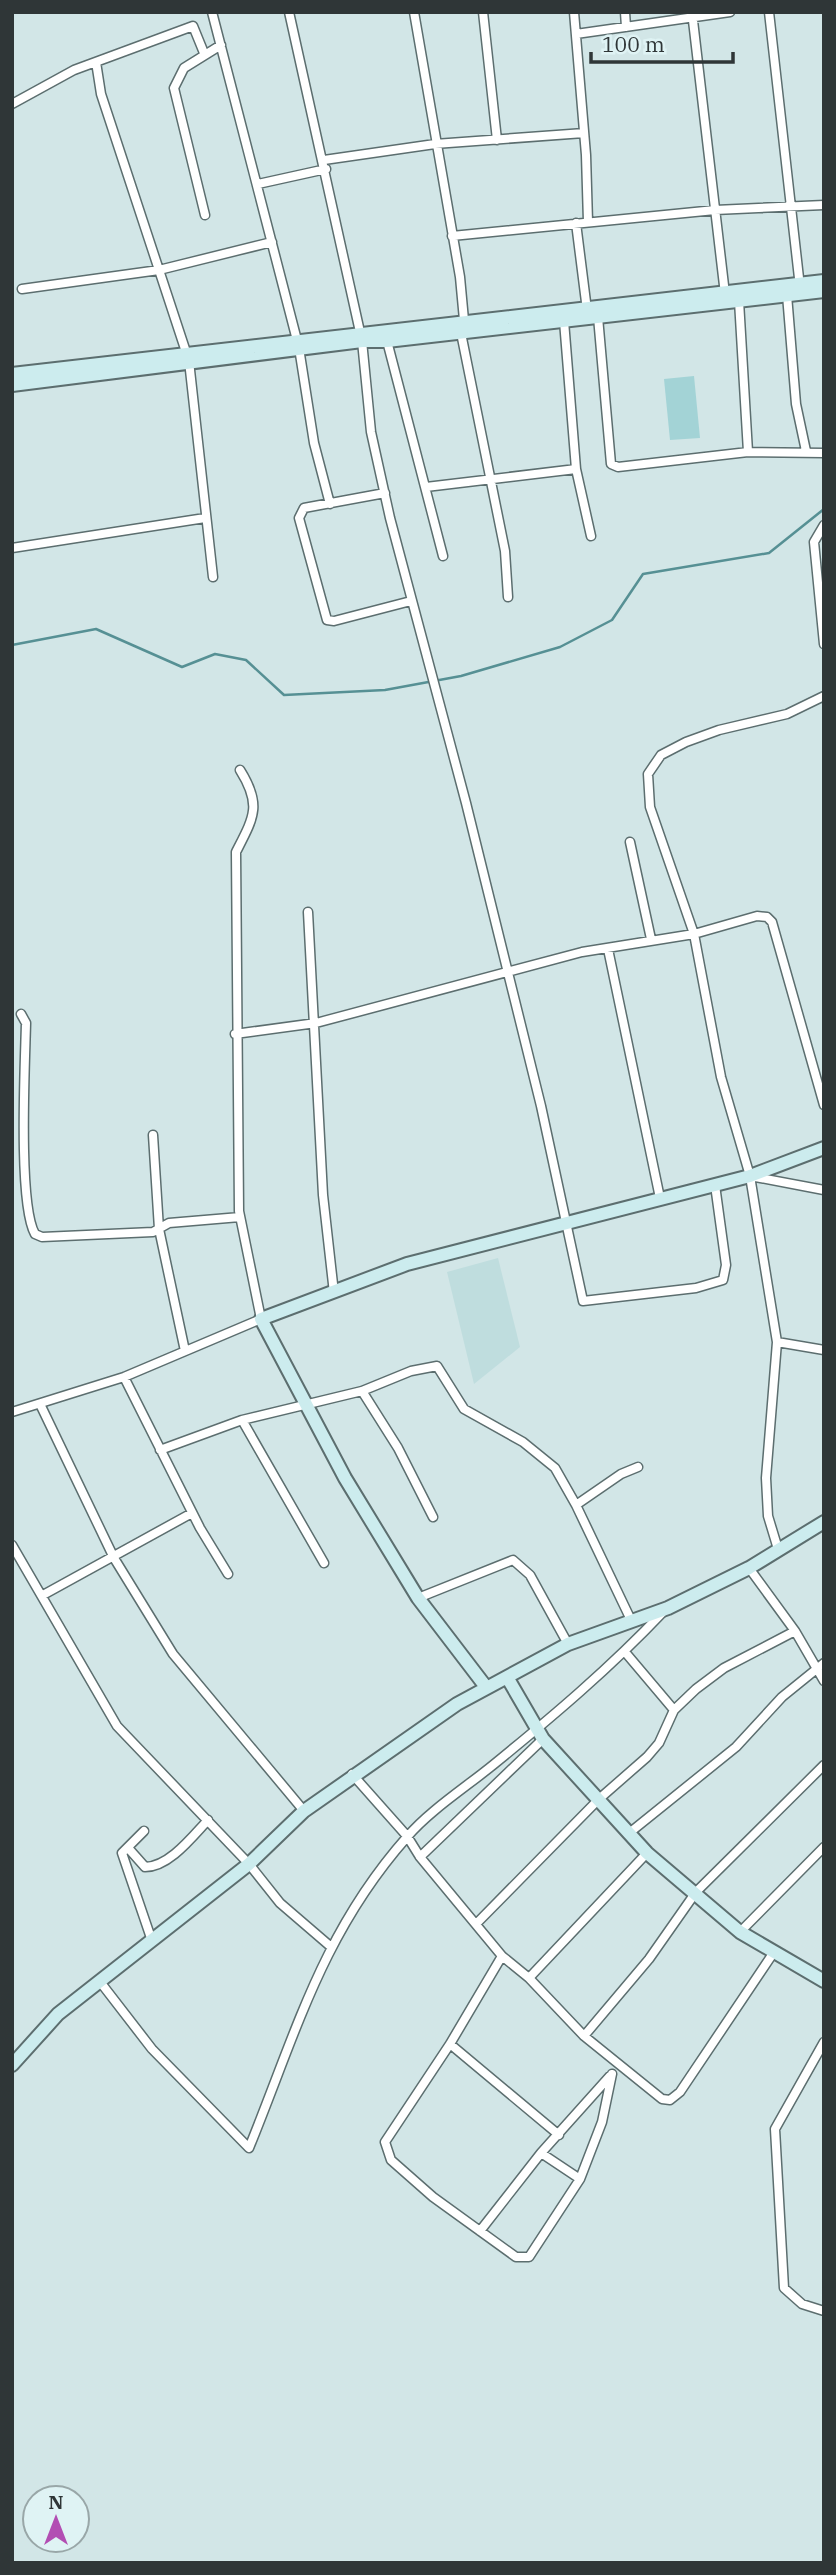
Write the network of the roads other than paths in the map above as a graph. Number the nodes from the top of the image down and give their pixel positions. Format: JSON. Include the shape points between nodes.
{"nodes":[{"id":1,"x":212,"y":12,"type":"edge"},
{"id":2,"x":289,"y":12,"type":"edge"},
{"id":3,"x":414,"y":12,"type":"edge"},
{"id":4,"x":483,"y":12,"type":"edge"},
{"id":5,"x":575,"y":12,"type":"edge"},
{"id":6,"x":625,"y":12,"type":"edge"},
{"id":7,"x":730,"y":12,"type":"edge"},
{"id":8,"x":769,"y":12,"type":"edge"},
{"id":9,"x":692,"y":15,"type":"edge"},
{"id":10,"x":626,"y":27,"type":"junction"},
{"id":11,"x":576,"y":34,"type":"junction"},
{"id":12,"x":221,"y":45,"type":"junction"},
{"id":13,"x":204,"y":53,"type":"junction"},
{"id":14,"x":96,"y":62,"type":"junction"},
{"id":15,"x":12,"y":104,"type":"edge"},
{"id":16,"x":584,"y":133,"type":"junction"},
{"id":17,"x":497,"y":140,"type":"junction"},
{"id":18,"x":435,"y":144,"type":"junction"},
{"id":19,"x":325,"y":165,"type":"junction"},
{"id":20,"x":258,"y":184,"type":"junction"},
{"id":21,"x":824,"y":205,"type":"edge"},
{"id":22,"x":790,"y":208,"type":"junction"},
{"id":23,"x":715,"y":210,"type":"junction"},
{"id":24,"x":205,"y":215,"type":"dead end"},
{"id":25,"x":588,"y":222,"type":"junction"},
{"id":26,"x":576,"y":223,"type":"junction"},
{"id":27,"x":452,"y":236,"type":"junction"},
{"id":28,"x":272,"y":242,"type":"junction"},
{"id":29,"x":159,"y":270,"type":"junction"},
{"id":30,"x":824,"y":281,"type":"edge"},
{"id":31,"x":801,"y":288,"type":"junction"},
{"id":32,"x":22,"y":289,"type":"dead end"},
{"id":33,"x":824,"y":291,"type":"edge"},
{"id":34,"x":787,"y":295,"type":"junction"},
{"id":35,"x":730,"y":299,"type":"junction"},
{"id":36,"x":591,"y":315,"type":"junction"},
{"id":37,"x":564,"y":321,"type":"junction"},
{"id":38,"x":463,"y":327,"type":"junction"},
{"id":39,"x":360,"y":337,"type":"junction"},
{"id":40,"x":387,"y":341,"type":"junction"},
{"id":41,"x":297,"y":344,"type":"junction"},
{"id":42,"x":188,"y":357,"type":"junction"},
{"id":43,"x":12,"y":374,"type":"edge"},
{"id":44,"x":12,"y":385,"type":"edge"},
{"id":45,"x":806,"y":451,"type":"junction"},
{"id":46,"x":748,"y":452,"type":"junction"},
{"id":47,"x":824,"y":453,"type":"edge"},
{"id":48,"x":576,"y":469,"type":"junction"},
{"id":49,"x":491,"y":479,"type":"junction"},
{"id":50,"x":426,"y":487,"type":"junction"},
{"id":51,"x":385,"y":494,"type":"junction"},
{"id":52,"x":330,"y":504,"type":"junction"},
{"id":53,"x":205,"y":518,"type":"junction"},
{"id":54,"x":824,"y":525,"type":"edge"},
{"id":55,"x":591,"y":536,"type":"dead end"},
{"id":56,"x":12,"y":548,"type":"edge"},
{"id":57,"x":443,"y":556,"type":"dead end"},
{"id":58,"x":213,"y":577,"type":"dead end"},
{"id":59,"x":508,"y":597,"type":"dead end"},
{"id":60,"x":411,"y":601,"type":"junction"},
{"id":61,"x":824,"y":644,"type":"edge"},
{"id":62,"x":824,"y":696,"type":"edge"},
{"id":63,"x":240,"y":770,"type":"dead end"},
{"id":64,"x":631,"y":842,"type":"dead end"},
{"id":65,"x":308,"y":912,"type":"dead end"},
{"id":66,"x":694,"y":934,"type":"junction"},
{"id":67,"x":651,"y":939,"type":"junction"},
{"id":68,"x":608,"y":949,"type":"junction"},
{"id":69,"x":507,"y":972,"type":"junction"},
{"id":70,"x":21,"y":1014,"type":"dead end"},
{"id":71,"x":316,"y":1023,"type":"junction"},
{"id":72,"x":235,"y":1034,"type":"junction"},
{"id":73,"x":824,"y":1105,"type":"edge"},
{"id":74,"x":153,"y":1135,"type":"dead end"},
{"id":75,"x":824,"y":1148,"type":"edge"},
{"id":76,"x":750,"y":1177,"type":"junction"},
{"id":77,"x":715,"y":1185,"type":"junction"},
{"id":78,"x":824,"y":1190,"type":"edge"},
{"id":79,"x":660,"y":1198,"type":"junction"},
{"id":80,"x":240,"y":1217,"type":"junction"},
{"id":81,"x":565,"y":1223,"type":"junction"},
{"id":82,"x":159,"y":1229,"type":"junction"},
{"id":83,"x":334,"y":1293,"type":"junction"},
{"id":84,"x":261,"y":1320,"type":"junction"},
{"id":85,"x":777,"y":1342,"type":"junction"},
{"id":86,"x":824,"y":1350,"type":"edge"},
{"id":87,"x":186,"y":1351,"type":"junction"},
{"id":88,"x":124,"y":1377,"type":"junction"},
{"id":89,"x":362,"y":1391,"type":"junction"},
{"id":90,"x":40,"y":1404,"type":"junction"},
{"id":91,"x":306,"y":1404,"type":"junction"},
{"id":92,"x":12,"y":1412,"type":"edge"},
{"id":93,"x":242,"y":1420,"type":"junction"},
{"id":94,"x":160,"y":1450,"type":"junction"},
{"id":95,"x":638,"y":1467,"type":"dead end"},
{"id":96,"x":576,"y":1505,"type":"junction"},
{"id":97,"x":192,"y":1513,"type":"junction"},
{"id":98,"x":433,"y":1517,"type":"dead end"},
{"id":99,"x":824,"y":1522,"type":"edge"},
{"id":100,"x":12,"y":1545,"type":"edge"},
{"id":101,"x":778,"y":1549,"type":"junction"},
{"id":102,"x":114,"y":1558,"type":"junction"},
{"id":103,"x":324,"y":1563,"type":"dead end"},
{"id":104,"x":749,"y":1568,"type":"junction"},
{"id":105,"x":228,"y":1574,"type":"dead end"},
{"id":106,"x":43,"y":1595,"type":"junction"},
{"id":107,"x":418,"y":1598,"type":"junction"},
{"id":108,"x":668,"y":1608,"type":"junction"},
{"id":109,"x":631,"y":1620,"type":"junction"},
{"id":110,"x":794,"y":1631,"type":"junction"},
{"id":111,"x":568,"y":1644,"type":"junction"},
{"id":112,"x":625,"y":1652,"type":"junction"},
{"id":113,"x":824,"y":1663,"type":"edge"},
{"id":114,"x":815,"y":1668,"type":"junction"},
{"id":115,"x":507,"y":1677,"type":"junction"},
{"id":116,"x":824,"y":1681,"type":"edge"},
{"id":117,"x":486,"y":1687,"type":"junction"},
{"id":118,"x":674,"y":1710,"type":"junction"},
{"id":119,"x":540,"y":1735,"type":"junction"},
{"id":120,"x":824,"y":1765,"type":"edge"},
{"id":121,"x":352,"y":1774,"type":"junction"},
{"id":122,"x":599,"y":1798,"type":"junction"},
{"id":123,"x":304,"y":1811,"type":"junction"},
{"id":124,"x":208,"y":1820,"type":"junction"},
{"id":125,"x":144,"y":1831,"type":"dead end"},
{"id":126,"x":628,"y":1833,"type":"junction"},
{"id":127,"x":407,"y":1836,"type":"junction"},
{"id":128,"x":824,"y":1847,"type":"edge"},
{"id":129,"x":129,"y":1849,"type":"junction"},
{"id":130,"x":647,"y":1853,"type":"junction"},
{"id":131,"x":420,"y":1857,"type":"junction"},
{"id":132,"x":249,"y":1864,"type":"junction"},
{"id":133,"x":696,"y":1892,"type":"junction"},
{"id":134,"x":476,"y":1924,"type":"junction"},
{"id":135,"x":740,"y":1932,"type":"junction"},
{"id":136,"x":152,"y":1941,"type":"junction"},
{"id":137,"x":330,"y":1946,"type":"junction"},
{"id":138,"x":774,"y":1952,"type":"junction"},
{"id":139,"x":502,"y":1956,"type":"junction"},
{"id":140,"x":529,"y":1978,"type":"junction"},
{"id":141,"x":824,"y":1981,"type":"edge"},
{"id":142,"x":102,"y":1983,"type":"junction"},
{"id":143,"x":584,"y":2036,"type":"junction"},
{"id":144,"x":824,"y":2042,"type":"edge"},
{"id":145,"x":450,"y":2044,"type":"junction"},
{"id":146,"x":12,"y":2065,"type":"edge"},
{"id":147,"x":617,"y":2066,"type":"junction"},
{"id":148,"x":612,"y":2074,"type":"junction"},
{"id":149,"x":559,"y":2135,"type":"junction"},
{"id":150,"x":541,"y":2153,"type":"junction"},
{"id":151,"x":580,"y":2179,"type":"junction"},
{"id":152,"x":480,"y":2231,"type":"junction"},
{"id":153,"x":824,"y":2311,"type":"edge"}],
"edges":[{"from":1,"to":12,"type":"street"},
{"from":2,"to":19,"type":"street"},
{"from":3,"to":18,"type":"street"},
{"from":4,"to":17,"type":"street"},
{"from":5,"to":11,"type":"street"},
{"from":6,"to":10,"type":"street"},
{"from":7,"to":9,"type":"street"},
{"from":8,"to":22,"type":"street"},
{"from":9,"to":10,"type":"street"},
{"from":9,"to":23,"type":"street"},
{"from":10,"to":11,"type":"street"},
{"from":11,"to":16,"type":"street"},
{"from":12,"to":13,"type":"street"},
{"from":12,"to":20,"type":"street"},
{"from":13,"to":14,"type":"street","via":[[192,26]]},
{"from":13,"to":24,"type":"street","via":[[184,68],[174,88]]},
{"from":14,"to":15,"type":"street"},
{"from":14,"to":29,"type":"street","via":[[101,94]]},
{"from":16,"to":17,"type":"street"},
{"from":16,"to":25,"type":"street"},
{"from":17,"to":18,"type":"street"},
{"from":18,"to":19,"type":"street"},
{"from":18,"to":27,"type":"street"},
{"from":19,"to":20,"type":"street"},
{"from":19,"to":39,"type":"street"},
{"from":20,"to":28,"type":"street"},
{"from":21,"to":22,"type":"street"},
{"from":22,"to":23,"type":"street"},
{"from":22,"to":31,"type":"street"},
{"from":23,"to":25,"type":"street"},
{"from":23,"to":35,"type":"street"},
{"from":25,"to":26,"type":"street"},
{"from":26,"to":27,"type":"street"},
{"from":26,"to":36,"type":"street"},
{"from":27,"to":38,"type":"street"},
{"from":28,"to":29,"type":"street"},
{"from":28,"to":41,"type":"street"},
{"from":29,"to":32,"type":"street"},
{"from":29,"to":42,"type":"street"},
{"from":30,"to":31,"type":"street"},
{"from":31,"to":33,"type":"street"},
{"from":31,"to":34,"type":"street"},
{"from":31,"to":35,"type":"street"},
{"from":34,"to":35,"type":"street"},
{"from":34,"to":45,"type":"street","via":[[796,404]]},
{"from":35,"to":36,"type":"street"},
{"from":35,"to":46,"type":"street"},
{"from":36,"to":37,"type":"street"},
{"from":36,"to":38,"type":"street"},
{"from":36,"to":46,"type":"street","via":[[611,464],[618,467]]},
{"from":37,"to":38,"type":"street"},
{"from":37,"to":48,"type":"street"},
{"from":38,"to":39,"type":"street"},
{"from":38,"to":40,"type":"street"},
{"from":38,"to":49,"type":"street"},
{"from":39,"to":40,"type":"street"},
{"from":39,"to":41,"type":"street"},
{"from":39,"to":51,"type":"street","via":[[371,432]]},
{"from":40,"to":50,"type":"street"},
{"from":41,"to":42,"type":"street"},
{"from":41,"to":52,"type":"street"},
{"from":42,"to":43,"type":"street"},
{"from":42,"to":44,"type":"street"},
{"from":42,"to":53,"type":"street"},
{"from":45,"to":46,"type":"street"},
{"from":45,"to":47,"type":"street"},
{"from":48,"to":49,"type":"street"},
{"from":48,"to":55,"type":"street"},
{"from":49,"to":50,"type":"street"},
{"from":49,"to":59,"type":"street","via":[[505,551]]},
{"from":50,"to":57,"type":"street"},
{"from":51,"to":52,"type":"street"},
{"from":51,"to":60,"type":"street"},
{"from":52,"to":60,"type":"street","via":[[304,508],[299,518],[327,620]]},
{"from":53,"to":56,"type":"street"},
{"from":53,"to":58,"type":"street"},
{"from":54,"to":61,"type":"street","via":[[814,542]]},
{"from":60,"to":69,"type":"street"},
{"from":62,"to":66,"type":"street","via":[[787,714],[686,742],[661,755],[648,774],[650,807]]},
{"from":63,"to":72,"type":"street","via":[[252,789],[255,808],[236,852]]},
{"from":64,"to":67,"type":"street"},
{"from":65,"to":71,"type":"street"},
{"from":66,"to":67,"type":"street"},
{"from":66,"to":73,"type":"street","via":[[757,916],[772,922]]},
{"from":66,"to":76,"type":"street","via":[[721,1077]]},
{"from":67,"to":68,"type":"street"},
{"from":68,"to":69,"type":"street","via":[[582,951]]},
{"from":68,"to":79,"type":"street"},
{"from":69,"to":71,"type":"street"},
{"from":69,"to":81,"type":"street"},
{"from":70,"to":82,"type":"street","via":[[26,1024],[29,1215],[35,1234]]},
{"from":71,"to":72,"type":"street"},
{"from":71,"to":83,"type":"street","via":[[323,1195]]},
{"from":72,"to":80,"type":"street"},
{"from":74,"to":82,"type":"street"},
{"from":75,"to":76,"type":"street"},
{"from":76,"to":77,"type":"street"},
{"from":76,"to":78,"type":"street"},
{"from":76,"to":85,"type":"street"},
{"from":77,"to":79,"type":"street"},
{"from":77,"to":81,"type":"street","via":[[726,1265],[723,1280],[696,1288],[583,1301]]},
{"from":79,"to":81,"type":"street"},
{"from":80,"to":82,"type":"street","via":[[169,1223]]},
{"from":80,"to":84,"type":"street"},
{"from":81,"to":83,"type":"street","via":[[407,1264]]},
{"from":82,"to":87,"type":"street"},
{"from":83,"to":84,"type":"street"},
{"from":84,"to":87,"type":"street"},
{"from":84,"to":91,"type":"street"},
{"from":85,"to":86,"type":"street"},
{"from":85,"to":101,"type":"street","via":[[766,1478],[768,1516]]},
{"from":87,"to":88,"type":"street"},
{"from":88,"to":90,"type":"street"},
{"from":88,"to":94,"type":"street"},
{"from":89,"to":91,"type":"street"},
{"from":89,"to":96,"type":"street","via":[[437,1366],[464,1409],[545,1458]]},
{"from":89,"to":98,"type":"street"},
{"from":90,"to":92,"type":"street"},
{"from":90,"to":102,"type":"street"},
{"from":91,"to":93,"type":"street"},
{"from":91,"to":107,"type":"street"},
{"from":93,"to":94,"type":"street"},
{"from":93,"to":103,"type":"street"},
{"from":94,"to":97,"type":"street"},
{"from":95,"to":96,"type":"street"},
{"from":96,"to":109,"type":"street"},
{"from":97,"to":102,"type":"street"},
{"from":97,"to":105,"type":"street"},
{"from":99,"to":101,"type":"street"},
{"from":100,"to":106,"type":"street"},
{"from":101,"to":104,"type":"street"},
{"from":102,"to":106,"type":"street"},
{"from":102,"to":123,"type":"street","via":[[173,1654]]},
{"from":104,"to":108,"type":"street"},
{"from":104,"to":110,"type":"street"},
{"from":106,"to":124,"type":"street","via":[[117,1726]]},
{"from":107,"to":111,"type":"street","via":[[513,1560],[530,1575]]},
{"from":107,"to":117,"type":"street"},
{"from":108,"to":109,"type":"street"},
{"from":108,"to":112,"type":"street"},
{"from":109,"to":111,"type":"street"},
{"from":110,"to":114,"type":"street"},
{"from":110,"to":118,"type":"street","via":[[724,1668]]},
{"from":111,"to":115,"type":"street"},
{"from":112,"to":118,"type":"street"},
{"from":112,"to":119,"type":"street"},
{"from":113,"to":114,"type":"street"},
{"from":114,"to":116,"type":"street"},
{"from":114,"to":126,"type":"street","via":[[736,1747]]},
{"from":115,"to":117,"type":"street"},
{"from":115,"to":119,"type":"street"},
{"from":117,"to":121,"type":"street"},
{"from":118,"to":122,"type":"street","via":[[659,1743]]},
{"from":119,"to":122,"type":"street"},
{"from":119,"to":127,"type":"street"},
{"from":119,"to":131,"type":"street"},
{"from":120,"to":133,"type":"street"},
{"from":121,"to":123,"type":"street"},
{"from":121,"to":127,"type":"street"},
{"from":122,"to":126,"type":"street"},
{"from":122,"to":134,"type":"street"},
{"from":123,"to":132,"type":"street"},
{"from":124,"to":129,"type":"street","via":[[156,1867],[145,1867]]},
{"from":124,"to":132,"type":"street"},
{"from":125,"to":129,"type":"street"},
{"from":126,"to":130,"type":"street"},
{"from":127,"to":131,"type":"street"},
{"from":127,"to":137,"type":"street"},
{"from":128,"to":135,"type":"street"},
{"from":129,"to":136,"type":"street","via":[[122,1853],[124,1866]]},
{"from":130,"to":133,"type":"street"},
{"from":130,"to":140,"type":"street"},
{"from":131,"to":134,"type":"street"},
{"from":132,"to":136,"type":"street"},
{"from":132,"to":137,"type":"street","via":[[280,1903]]},
{"from":133,"to":135,"type":"street"},
{"from":133,"to":143,"type":"street","via":[[649,1959]]},
{"from":134,"to":139,"type":"street"},
{"from":135,"to":138,"type":"street"},
{"from":136,"to":142,"type":"street"},
{"from":137,"to":142,"type":"street","via":[[249,2148],[152,2049]]},
{"from":138,"to":141,"type":"street"},
{"from":138,"to":147,"type":"street","via":[[690,2078],[670,2100]]},
{"from":139,"to":140,"type":"street"},
{"from":139,"to":145,"type":"street"},
{"from":140,"to":143,"type":"street"},
{"from":142,"to":146,"type":"street","via":[[58,2014]]},
{"from":143,"to":147,"type":"street"},
{"from":144,"to":153,"type":"street","via":[[775,2129],[784,2288],[802,2304]]},
{"from":145,"to":149,"type":"street"},
{"from":145,"to":152,"type":"street","via":[[385,2142],[391,2160]]},
{"from":147,"to":148,"type":"street"},
{"from":148,"to":149,"type":"street"},
{"from":148,"to":151,"type":"street"},
{"from":149,"to":150,"type":"street"},
{"from":150,"to":151,"type":"street"},
{"from":150,"to":152,"type":"street"},
{"from":151,"to":152,"type":"street","via":[[529,2257],[516,2257]]}]}
